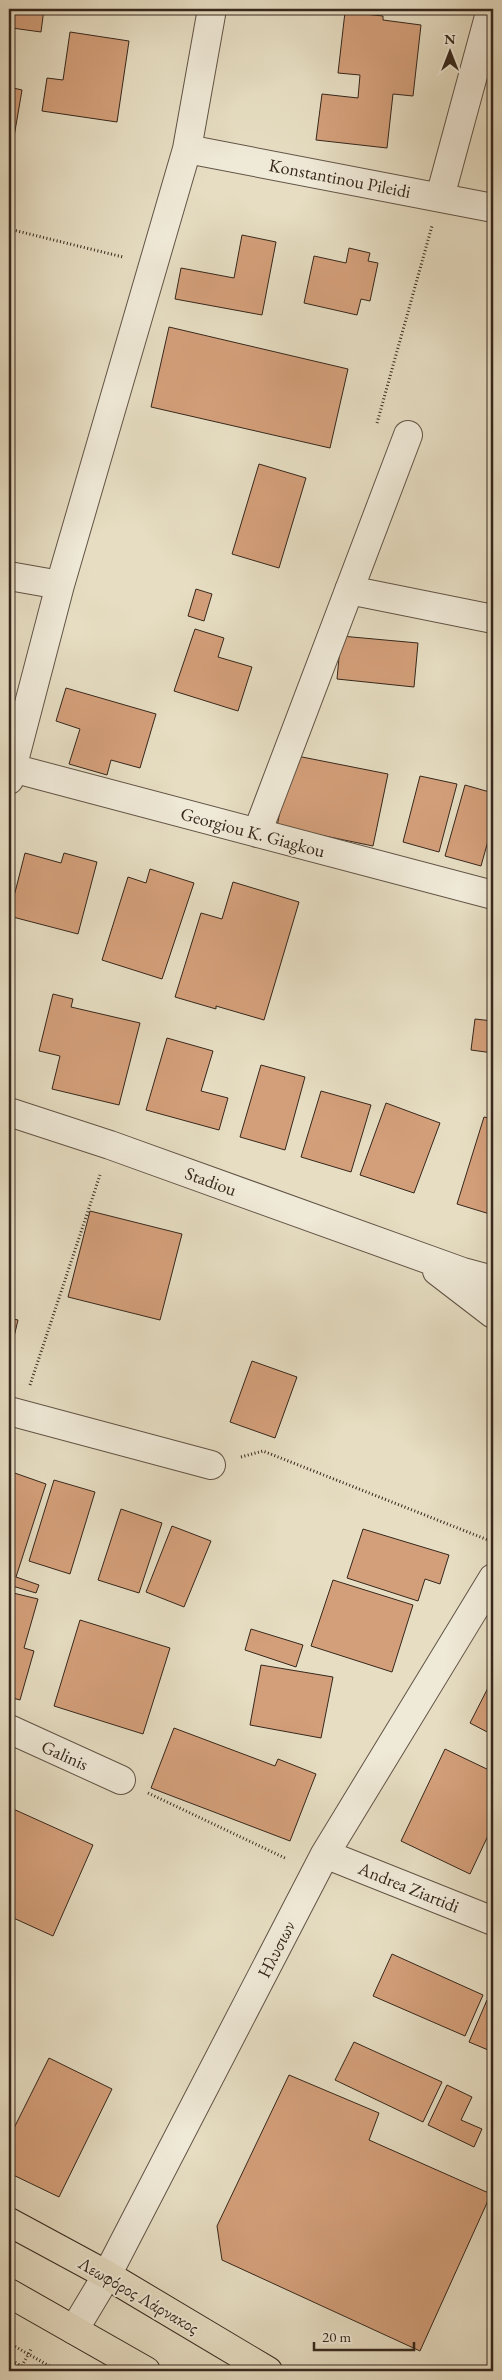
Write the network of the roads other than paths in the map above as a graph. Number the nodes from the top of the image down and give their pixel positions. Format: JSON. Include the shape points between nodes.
{"nodes":[{"id":1,"x":212,"y":9,"type":"edge"},
{"id":2,"x":491,"y":9,"type":"edge"},
{"id":3,"x":186,"y":149,"type":"junction"},
{"id":4,"x":440,"y":197,"type":"junction"},
{"id":5,"x":493,"y":208,"type":"edge"},
{"id":6,"x":408,"y":435,"type":"road end"},
{"id":7,"x":9,"y":576,"type":"edge"},
{"id":8,"x":60,"y":585,"type":"junction"},
{"id":9,"x":350,"y":590,"type":"junction"},
{"id":10,"x":493,"y":619,"type":"edge"},
{"id":11,"x":10,"y":774,"type":"edge"},
{"id":12,"x":257,"y":833,"type":"junction"},
{"id":13,"x":493,"y":895,"type":"edge"},
{"id":14,"x":9,"y":1112,"type":"edge"},
{"id":15,"x":412,"y":1252,"type":"junction"},
{"id":16,"x":493,"y":1280,"type":"edge"},
{"id":17,"x":493,"y":1314,"type":"edge"},
{"id":18,"x":15,"y":1412,"type":"edge"},
{"id":19,"x":212,"y":1465,"type":"road end"},
{"id":20,"x":493,"y":1578,"type":"edge"},
{"id":21,"x":9,"y":1730,"type":"edge"},
{"id":22,"x":121,"y":1780,"type":"road end"},
{"id":23,"x":320,"y":1863,"type":"junction"},
{"id":24,"x":493,"y":1921,"type":"edge"},
{"id":25,"x":9,"y":2222,"type":"edge"},
{"id":26,"x":107,"y":2275,"type":"junction"},
{"id":27,"x":9,"y":2293,"type":"edge"},
{"id":28,"x":74,"y":2330,"type":"junction"},
{"id":29,"x":146,"y":2371,"type":"edge"},
{"id":30,"x":268,"y":2371,"type":"edge"}],
"edges":[{"from":1,"to":3,"type":"street"},
{"from":2,"to":4,"type":"street"},
{"from":3,"to":4,"type":"street","name":"Konstantinou Pileidi"},
{"from":3,"to":8,"type":"street"},
{"from":4,"to":5,"type":"street","name":"Konstantinou Pileidi"},
{"from":6,"to":9,"type":"street"},
{"from":7,"to":8,"type":"street"},
{"from":8,"to":11,"type":"street"},
{"from":9,"to":10,"type":"street"},
{"from":9,"to":12,"type":"street"},
{"from":11,"to":12,"type":"street","name":"Georgiou K. Giagkou"},
{"from":12,"to":13,"type":"street","name":"Georgiou K. Giagkou"},
{"from":14,"to":15,"type":"street","name":"Stadiou"},
{"from":15,"to":16,"type":"street","name":"Stadiou"},
{"from":15,"to":17,"type":"street","name":"Stadiou"},
{"from":18,"to":19,"type":"street"},
{"from":20,"to":23,"type":"street","name":"Ηλυσιων"},
{"from":21,"to":22,"type":"street","name":"Galinis"},
{"from":23,"to":24,"type":"street","name":"Andrea Ziartidi"},
{"from":23,"to":26,"type":"street","name":"Ηλυσιων"},
{"from":25,"to":26,"type":"main road","name":"Λεωφόρος Λάρνακος"},
{"from":26,"to":28,"type":"street","name":"Ηλυσιων"},
{"from":26,"to":30,"type":"main road","name":"Λεωφόρος Λάρνακος"},
{"from":27,"to":28,"type":"main road"},
{"from":28,"to":29,"type":"main road"}]}
